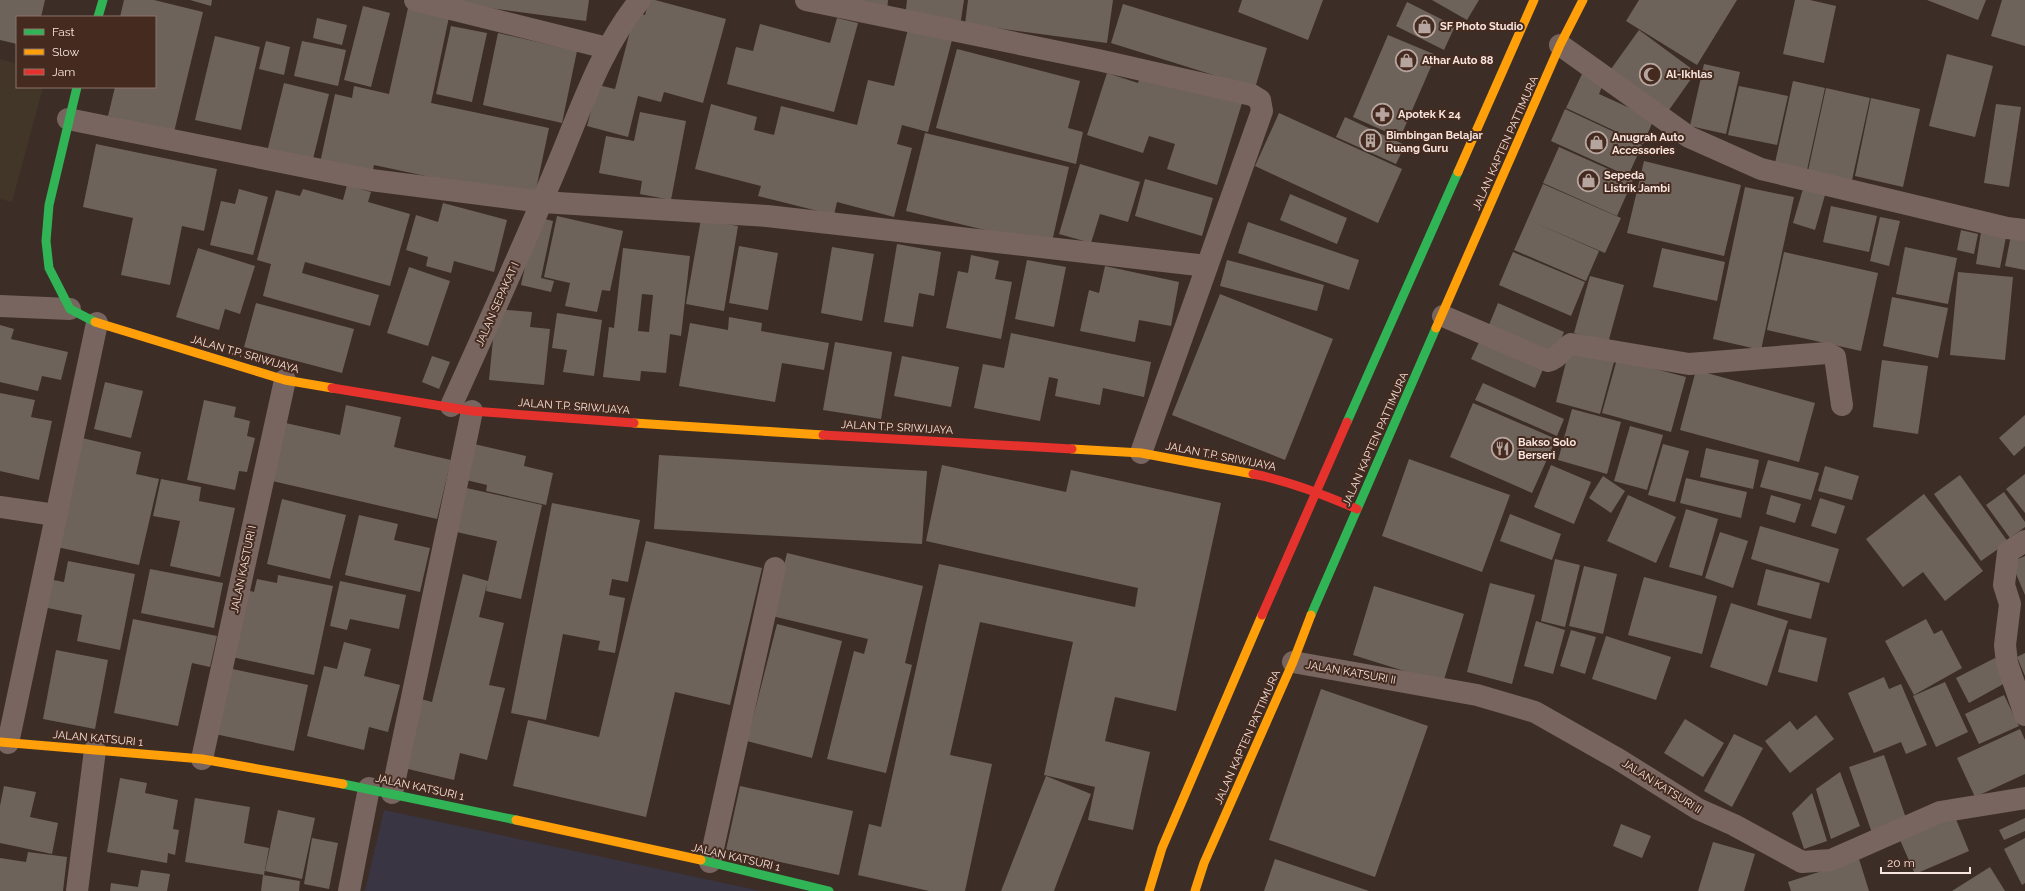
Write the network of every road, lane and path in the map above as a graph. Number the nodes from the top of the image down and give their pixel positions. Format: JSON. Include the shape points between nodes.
{"nodes":[{"id":1,"x":103,"y":0,"type":"edge"},
{"id":2,"x":414,"y":0,"type":"edge"},
{"id":3,"x":640,"y":0,"type":"edge"},
{"id":4,"x":806,"y":0,"type":"edge"},
{"id":5,"x":1534,"y":0,"type":"edge"},
{"id":6,"x":1583,"y":0,"type":"edge"},
{"id":7,"x":98,"y":16,"type":"edge"},
{"id":8,"x":1560,"y":45,"type":"junction"},
{"id":9,"x":607,"y":48,"type":"junction"},
{"id":10,"x":78,"y":88,"type":"edge"},
{"id":11,"x":68,"y":119,"type":"junction"},
{"id":12,"x":542,"y":202,"type":"junction"},
{"id":13,"x":2025,"y":230,"type":"edge"},
{"id":14,"x":1207,"y":266,"type":"junction"},
{"id":15,"x":0,"y":306,"type":"edge"},
{"id":16,"x":70,"y":309,"type":"junction"},
{"id":17,"x":1443,"y":316,"type":"junction"},
{"id":18,"x":97,"y":323,"type":"junction"},
{"id":19,"x":285,"y":380,"type":"junction"},
{"id":20,"x":1842,"y":405,"type":"dead end"},
{"id":21,"x":451,"y":406,"type":"junction"},
{"id":22,"x":472,"y":411,"type":"junction"},
{"id":23,"x":1141,"y":453,"type":"junction"},
{"id":24,"x":1316,"y":491,"type":"junction"},
{"id":25,"x":0,"y":507,"type":"edge"},
{"id":26,"x":1357,"y":509,"type":"junction"},
{"id":27,"x":55,"y":516,"type":"junction"},
{"id":28,"x":2025,"y":541,"type":"edge"},
{"id":29,"x":776,"y":568,"type":"dead end"},
{"id":30,"x":1294,"y":662,"type":"junction"},
{"id":31,"x":2025,"y":715,"type":"edge"},
{"id":32,"x":4,"y":742,"type":"edge"},
{"id":33,"x":94,"y":750,"type":"junction"},
{"id":34,"x":202,"y":758,"type":"junction"},
{"id":35,"x":369,"y":788,"type":"junction"},
{"id":36,"x":392,"y":793,"type":"junction"},
{"id":37,"x":2025,"y":798,"type":"edge"},
{"id":38,"x":710,"y":862,"type":"junction"},
{"id":39,"x":77,"y":891,"type":"edge"},
{"id":40,"x":349,"y":891,"type":"edge"},
{"id":41,"x":829,"y":891,"type":"edge"},
{"id":42,"x":1149,"y":891,"type":"edge"},
{"id":43,"x":1196,"y":891,"type":"edge"}],
"edges":[{"from":1,"to":7,"type":"main road"},
{"from":2,"to":9,"type":"street"},
{"from":3,"to":9,"type":"street","name":"JALAN SEPAKAT I"},
{"from":4,"to":14,"type":"street","via":[[1098,60],[1252,95],[1260,100],[1262,111]]},
{"from":5,"to":24,"type":"main road"},
{"from":6,"to":8,"type":"main road","name":"JALAN KAPTEN PATTIMURA"},
{"from":8,"to":13,"type":"street","via":[[1689,137],[1761,169],[2007,228]]},
{"from":8,"to":17,"type":"main road","name":"JALAN KAPTEN PATTIMURA"},
{"from":9,"to":12,"type":"street","name":"JALAN SEPAKAT I"},
{"from":10,"to":11,"type":"main road"},
{"from":11,"to":12,"type":"street","via":[[371,180]]},
{"from":11,"to":16,"type":"main road","via":[[49,205],[46,241],[49,268]]},
{"from":12,"to":14,"type":"street","via":[[767,216]]},
{"from":12,"to":21,"type":"street","name":"JALAN SEPAKAT I"},
{"from":14,"to":23,"type":"street"},
{"from":15,"to":16,"type":"street"},
{"from":16,"to":18,"type":"main road","name":"JALAN T.P. SRIWIJAYA"},
{"from":17,"to":20,"type":"street","via":[[1548,361],[1555,360],[1571,344],[1689,364],[1827,353],[1835,357]]},
{"from":17,"to":26,"type":"main road","name":"JALAN KAPTEN PATTIMURA"},
{"from":18,"to":19,"type":"main road","name":"JALAN T.P. SRIWIJAYA"},
{"from":18,"to":27,"type":"street"},
{"from":19,"to":21,"type":"main road","name":"JALAN T.P. SRIWIJAYA"},
{"from":19,"to":34,"type":"street","name":"JALAN KASTURI I"},
{"from":21,"to":22,"type":"main road","name":"JALAN T.P. SRIWIJAYA"},
{"from":22,"to":23,"type":"main road","name":"JALAN T.P. SRIWIJAYA","via":[[693,427]]},
{"from":22,"to":36,"type":"street"},
{"from":23,"to":24,"type":"main road","name":"JALAN T.P. SRIWIJAYA","via":[[1283,480]]},
{"from":24,"to":26,"type":"main road","name":"JALAN T.P. SRIWIJAYA"},
{"from":24,"to":42,"type":"main road","via":[[1162,848]]},
{"from":25,"to":27,"type":"street"},
{"from":26,"to":30,"type":"main road","name":"JALAN KAPTEN PATTIMURA","via":[[1319,596]]},
{"from":27,"to":32,"type":"street"},
{"from":28,"to":31,"type":"street","via":[[2008,552],[2004,585],[2010,604],[2005,645],[2007,663]]},
{"from":29,"to":38,"type":"street"},
{"from":30,"to":37,"type":"street","name":"JALAN KATSURI II","via":[[1476,695],[1535,712],[1618,758],[1698,809],[1734,825],[1802,862],[1831,860],[1940,812]]},
{"from":30,"to":43,"type":"main road","name":"JALAN KAPTEN PATTIMURA","via":[[1204,863]]},
{"from":32,"to":33,"type":"main road","name":"JALAN KATSURI 1"},
{"from":33,"to":34,"type":"main road","name":"JALAN KATSURI 1"},
{"from":33,"to":39,"type":"street"},
{"from":34,"to":35,"type":"main road","name":"JALAN KATSURI 1"},
{"from":35,"to":36,"type":"main road","name":"JALAN KATSURI 1"},
{"from":35,"to":40,"type":"street"},
{"from":36,"to":38,"type":"main road","name":"JALAN KATSURI 1"},
{"from":38,"to":41,"type":"main road","name":"JALAN KATSURI 1"}]}
